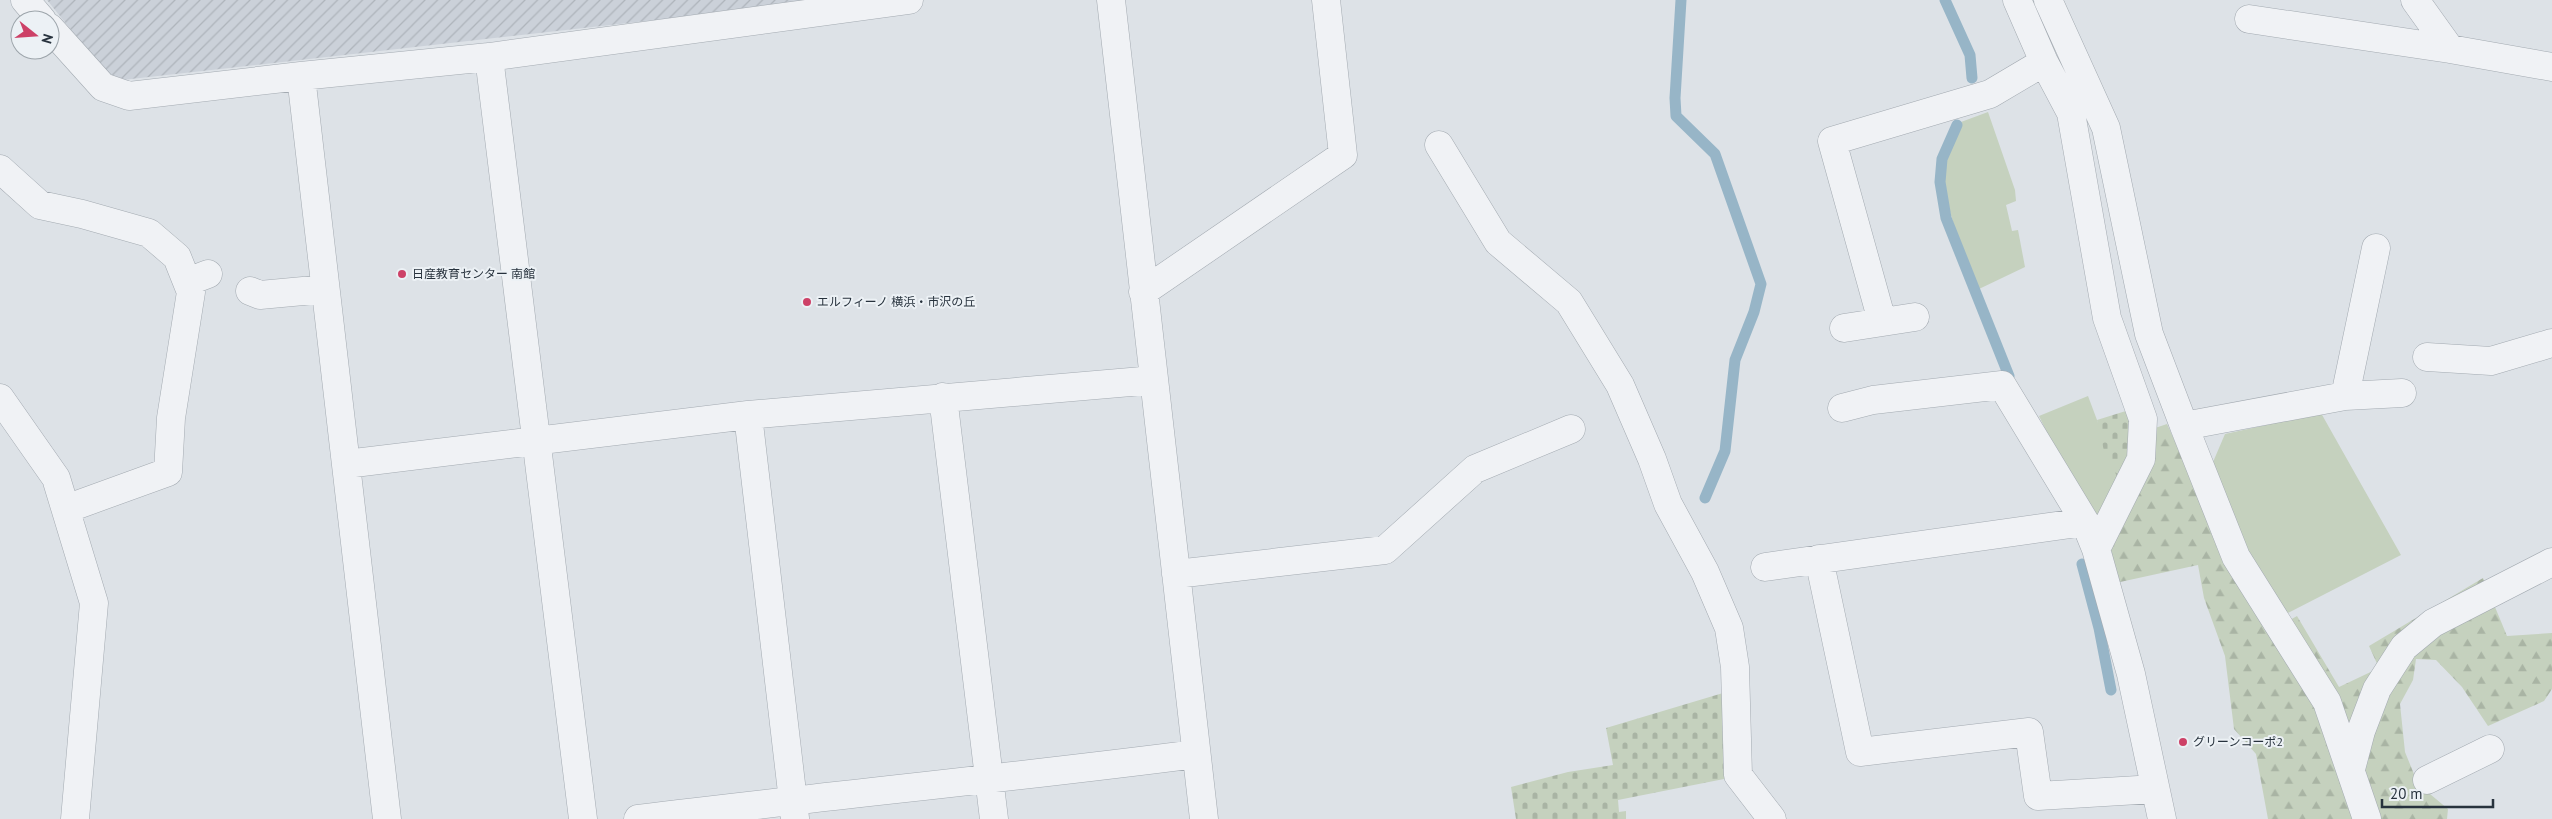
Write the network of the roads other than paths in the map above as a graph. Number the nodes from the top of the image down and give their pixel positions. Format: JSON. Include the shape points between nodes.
{"nodes":[{"id":1,"x":25,"y":0,"type":"edge"},
{"id":2,"x":909,"y":0,"type":"edge"},
{"id":3,"x":1111,"y":0,"type":"edge"},
{"id":4,"x":1326,"y":0,"type":"edge"},
{"id":5,"x":2016,"y":0,"type":"edge"},
{"id":6,"x":2048,"y":0,"type":"edge"},
{"id":7,"x":2415,"y":0,"type":"edge"},
{"id":8,"x":34,"y":10,"type":"edge"},
{"id":9,"x":2249,"y":19,"type":"dead end"},
{"id":10,"x":60,"y":39,"type":"edge"},
{"id":11,"x":2450,"y":48,"type":"junction"},
{"id":12,"x":489,"y":56,"type":"junction"},
{"id":13,"x":2044,"y":62,"type":"junction"},
{"id":14,"x":2552,"y":67,"type":"edge"},
{"id":15,"x":301,"y":76,"type":"junction"},
{"id":16,"x":1439,"y":145,"type":"dead end"},
{"id":17,"x":0,"y":169,"type":"edge"},
{"id":18,"x":2376,"y":248,"type":"dead end"},
{"id":19,"x":325,"y":288,"type":"junction"},
{"id":20,"x":250,"y":291,"type":"dead end"},
{"id":21,"x":1143,"y":292,"type":"junction"},
{"id":22,"x":1915,"y":316,"type":"dead end"},
{"id":23,"x":1882,"y":321,"type":"junction"},
{"id":24,"x":1844,"y":328,"type":"dead end"},
{"id":25,"x":2552,"y":343,"type":"edge"},
{"id":26,"x":2427,"y":357,"type":"dead end"},
{"id":27,"x":1154,"y":380,"type":"junction"},
{"id":28,"x":2402,"y":393,"type":"dead end"},
{"id":29,"x":2345,"y":396,"type":"junction"},
{"id":30,"x":943,"y":397,"type":"junction"},
{"id":31,"x":0,"y":398,"type":"edge"},
{"id":32,"x":1842,"y":408,"type":"dead end"},
{"id":33,"x":748,"y":415,"type":"junction"},
{"id":34,"x":2184,"y":426,"type":"junction"},
{"id":35,"x":1570,"y":429,"type":"dead end"},
{"id":36,"x":535,"y":441,"type":"junction"},
{"id":37,"x":346,"y":464,"type":"junction"},
{"id":38,"x":66,"y":509,"type":"junction"},
{"id":39,"x":2084,"y":522,"type":"junction"},
{"id":40,"x":2096,"y":549,"type":"junction"},
{"id":41,"x":1819,"y":559,"type":"junction"},
{"id":42,"x":2552,"y":562,"type":"edge"},
{"id":43,"x":1765,"y":567,"type":"dead end"},
{"id":44,"x":1176,"y":574,"type":"junction"},
{"id":45,"x":2490,"y":749,"type":"dead end"},
{"id":46,"x":1196,"y":754,"type":"junction"},
{"id":47,"x":2351,"y":770,"type":"junction"},
{"id":48,"x":989,"y":780,"type":"junction"},
{"id":49,"x":2428,"y":780,"type":"dead end"},
{"id":50,"x":2155,"y":789,"type":"junction"},
{"id":51,"x":793,"y":810,"type":"edge"},
{"id":52,"x":76,"y":819,"type":"edge"},
{"id":53,"x":388,"y":819,"type":"edge"},
{"id":54,"x":584,"y":819,"type":"edge"},
{"id":55,"x":638,"y":819,"type":"edge"},
{"id":56,"x":994,"y":819,"type":"edge"},
{"id":57,"x":1204,"y":819,"type":"edge"},
{"id":58,"x":1772,"y":819,"type":"edge"},
{"id":59,"x":2162,"y":819,"type":"edge"},
{"id":60,"x":2367,"y":819,"type":"edge"}],
"edges":[{"from":1,"to":8,"type":"street"},
{"from":2,"to":12,"type":"street"},
{"from":3,"to":21,"type":"street"},
{"from":4,"to":21,"type":"street","via":[[1343,155]]},
{"from":5,"to":13,"type":"street"},
{"from":6,"to":34,"type":"street","via":[[2106,128],[2149,334]]},
{"from":7,"to":11,"type":"street"},
{"from":9,"to":11,"type":"street"},
{"from":10,"to":15,"type":"street","via":[[103,87],[129,96]]},
{"from":11,"to":14,"type":"street"},
{"from":12,"to":15,"type":"street"},
{"from":12,"to":36,"type":"street"},
{"from":13,"to":23,"type":"street","via":[[1990,94],[1832,141]]},
{"from":13,"to":40,"type":"street","via":[[2071,113],[2107,318],[2143,419],[2141,459]]},
{"from":15,"to":19,"type":"street"},
{"from":16,"to":58,"type":"street","via":[[1498,242],[1569,302],[1620,385],[1668,504],[1705,572],[1729,628],[1735,667],[1738,775]]},
{"from":17,"to":38,"type":"street","via":[[40,205],[149,233],[198,278],[191,292],[171,418],[168,472]]},
{"from":18,"to":29,"type":"street"},
{"from":19,"to":20,"type":"street","via":[[260,295]]},
{"from":19,"to":37,"type":"street"},
{"from":21,"to":27,"type":"street"},
{"from":22,"to":23,"type":"street"},
{"from":23,"to":24,"type":"street"},
{"from":25,"to":26,"type":"street","via":[[2491,361]]},
{"from":27,"to":30,"type":"street"},
{"from":27,"to":44,"type":"street"},
{"from":28,"to":29,"type":"street"},
{"from":29,"to":34,"type":"street"},
{"from":30,"to":33,"type":"street"},
{"from":30,"to":48,"type":"street"},
{"from":31,"to":38,"type":"street","via":[[56,478]]},
{"from":32,"to":39,"type":"street","via":[[1873,400],[2002,386]]},
{"from":33,"to":36,"type":"street"},
{"from":33,"to":51,"type":"street"},
{"from":34,"to":47,"type":"street","via":[[2236,557],[2327,702]]},
{"from":35,"to":44,"type":"street","via":[[1475,469],[1385,550]]},
{"from":36,"to":37,"type":"street"},
{"from":36,"to":54,"type":"street"},
{"from":37,"to":53,"type":"street"},
{"from":38,"to":52,"type":"street","via":[[94,603]]},
{"from":39,"to":40,"type":"street"},
{"from":39,"to":41,"type":"street"},
{"from":40,"to":50,"type":"street","via":[[2131,674]]},
{"from":41,"to":43,"type":"street"},
{"from":41,"to":50,"type":"street","via":[[1860,752],[2029,732],[2038,796]]},
{"from":42,"to":47,"type":"street","via":[[2433,623],[2404,646],[2377,689]]},
{"from":44,"to":46,"type":"street"},
{"from":45,"to":49,"type":"street"},
{"from":46,"to":48,"type":"street"},
{"from":46,"to":57,"type":"street"},
{"from":47,"to":60,"type":"street"},
{"from":48,"to":51,"type":"street"},
{"from":48,"to":56,"type":"street"},
{"from":50,"to":59,"type":"street"},
{"from":51,"to":55,"type":"street"}]}
